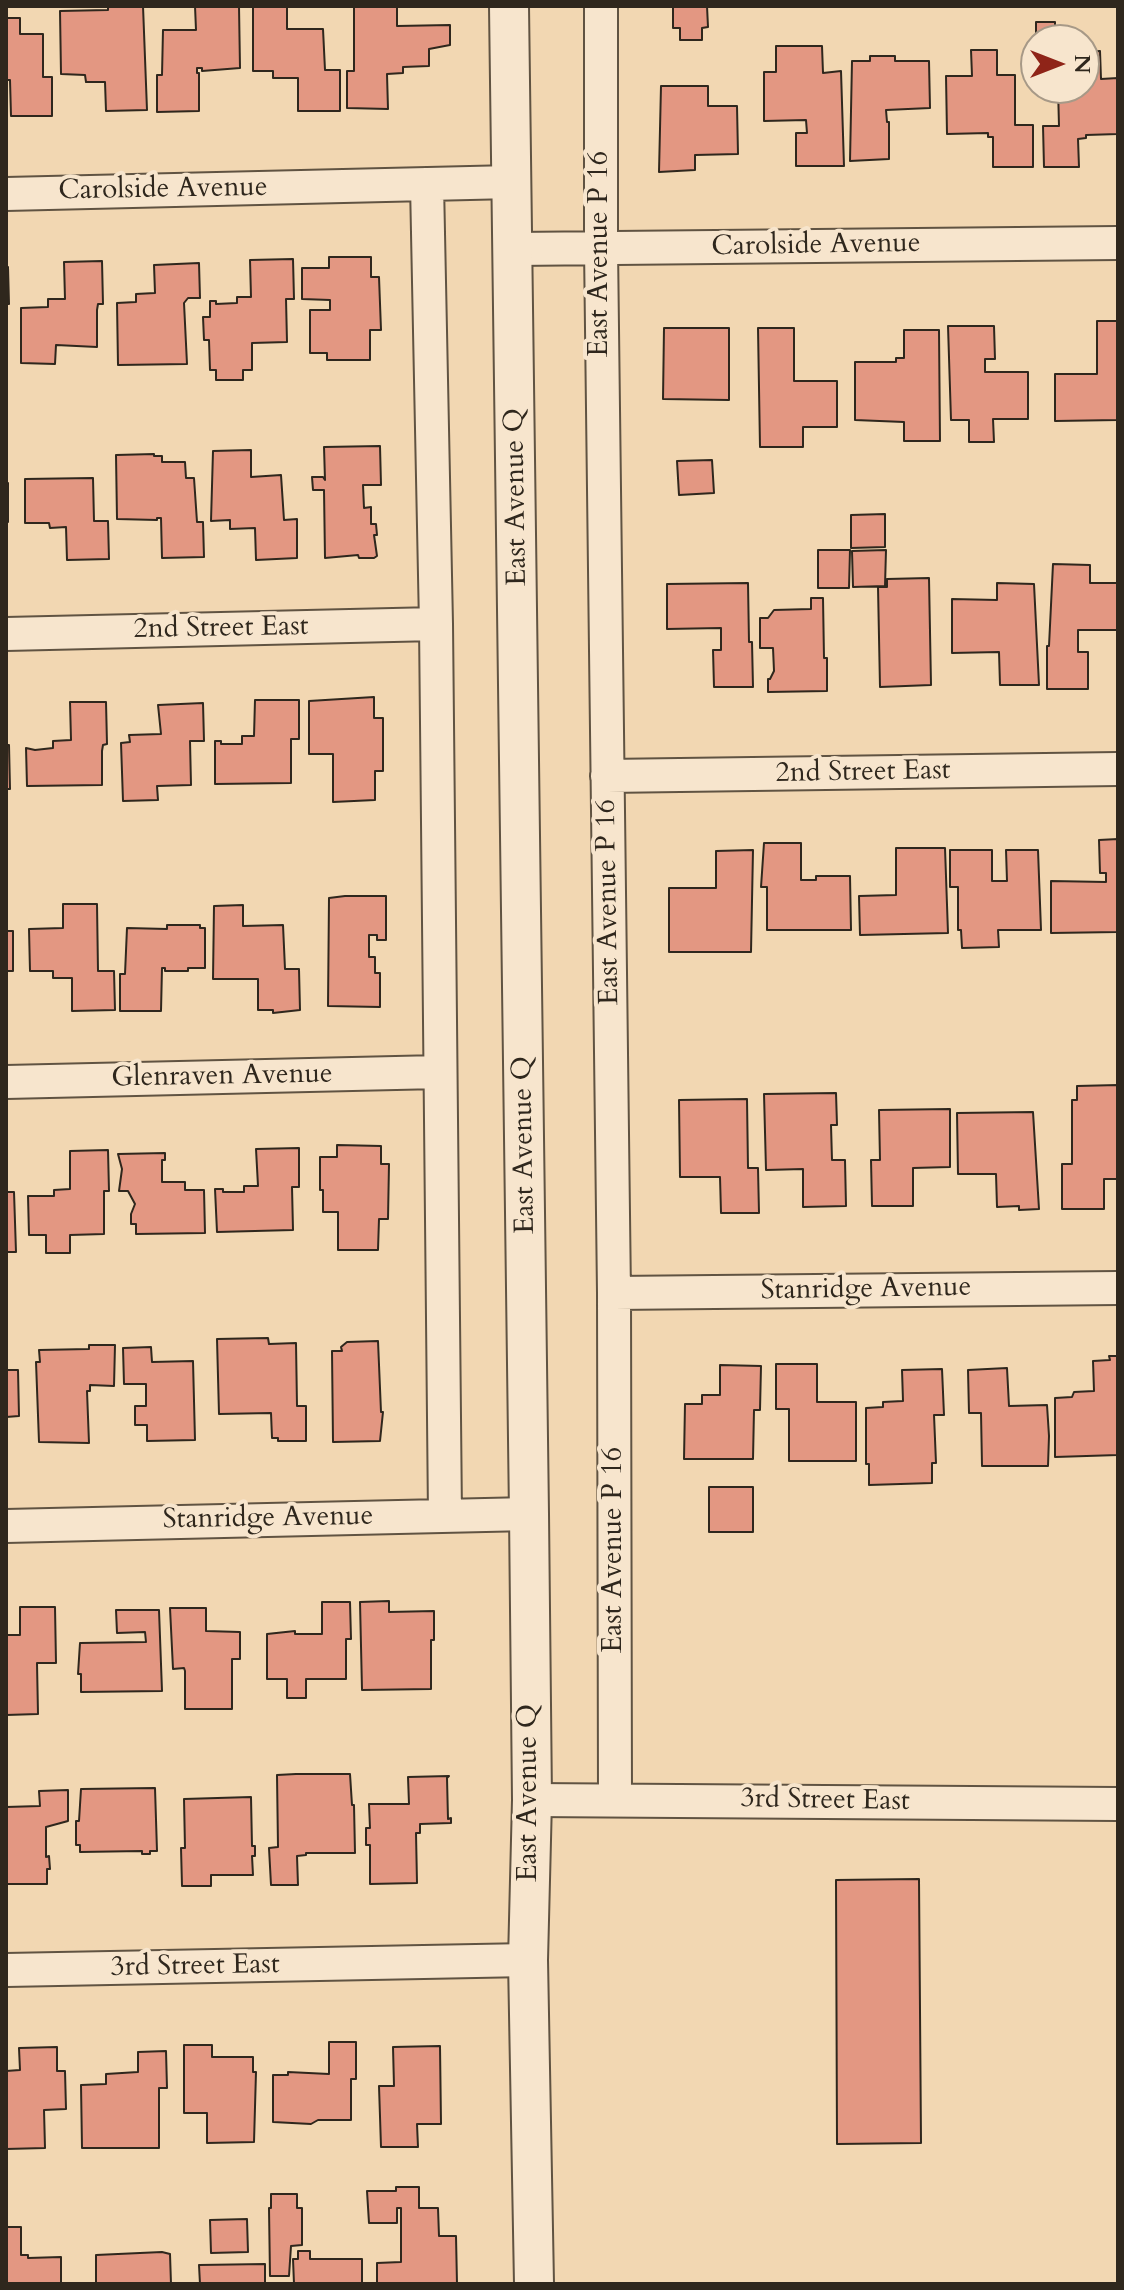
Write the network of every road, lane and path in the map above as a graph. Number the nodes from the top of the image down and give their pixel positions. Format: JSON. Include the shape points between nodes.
{"nodes":[{"id":1,"x":509,"y":6,"type":"edge"},
{"id":2,"x":601,"y":6,"type":"edge"},
{"id":3,"x":512,"y":182,"type":"junction"},
{"id":4,"x":427,"y":184,"type":"junction"},
{"id":5,"x":6,"y":194,"type":"edge"},
{"id":6,"x":1118,"y":243,"type":"edge"},
{"id":7,"x":601,"y":248,"type":"junction"},
{"id":8,"x":514,"y":249,"type":"junction"},
{"id":9,"x":436,"y":624,"type":"junction"},
{"id":10,"x":6,"y":634,"type":"edge"},
{"id":11,"x":1118,"y":769,"type":"edge"},
{"id":12,"x":607,"y":776,"type":"junction"},
{"id":13,"x":439,"y":1072,"type":"junction"},
{"id":14,"x":6,"y":1082,"type":"edge"},
{"id":15,"x":1118,"y":1288,"type":"edge"},
{"id":16,"x":614,"y":1293,"type":"junction"},
{"id":17,"x":529,"y":1514,"type":"junction"},
{"id":18,"x":445,"y":1515,"type":"junction"},
{"id":19,"x":6,"y":1526,"type":"edge"},
{"id":20,"x":615,"y":1799,"type":"junction"},
{"id":21,"x":532,"y":1800,"type":"junction"},
{"id":22,"x":1118,"y":1804,"type":"edge"},
{"id":23,"x":528,"y":1960,"type":"junction"},
{"id":24,"x":6,"y":1970,"type":"edge"},
{"id":25,"x":534,"y":2284,"type":"edge"}],
"edges":[{"from":1,"to":3,"type":"street","name":"East Avenue Q"},
{"from":2,"to":7,"type":"street","name":"East Avenue P 16"},
{"from":3,"to":4,"type":"street","name":"Carolside Avenue"},
{"from":3,"to":8,"type":"street","name":"East Avenue Q"},
{"from":4,"to":5,"type":"street","name":"Carolside Avenue"},
{"from":4,"to":9,"type":"street"},
{"from":6,"to":7,"type":"street","name":"Carolside Avenue"},
{"from":7,"to":8,"type":"street","name":"Carolside Avenue"},
{"from":7,"to":12,"type":"street","name":"East Avenue P 16"},
{"from":8,"to":17,"type":"street","name":"East Avenue Q"},
{"from":9,"to":10,"type":"street","name":"2nd Street East"},
{"from":9,"to":13,"type":"street"},
{"from":11,"to":12,"type":"street","name":"2nd Street East"},
{"from":12,"to":16,"type":"street","name":"East Avenue P 16"},
{"from":13,"to":14,"type":"street","name":"Glenraven Avenue"},
{"from":13,"to":18,"type":"street"},
{"from":15,"to":16,"type":"street","name":"Stanridge Avenue"},
{"from":16,"to":20,"type":"street","name":"East Avenue P 16"},
{"from":17,"to":18,"type":"street","name":"Stanridge Avenue"},
{"from":17,"to":21,"type":"street","name":"East Avenue Q"},
{"from":18,"to":19,"type":"street","name":"Stanridge Avenue"},
{"from":20,"to":21,"type":"street","name":"3rd Street East"},
{"from":20,"to":22,"type":"street","name":"3rd Street East"},
{"from":21,"to":23,"type":"street","name":"East Avenue Q"},
{"from":23,"to":24,"type":"street","name":"3rd Street East"},
{"from":23,"to":25,"type":"street","name":"East Avenue Q"}]}
